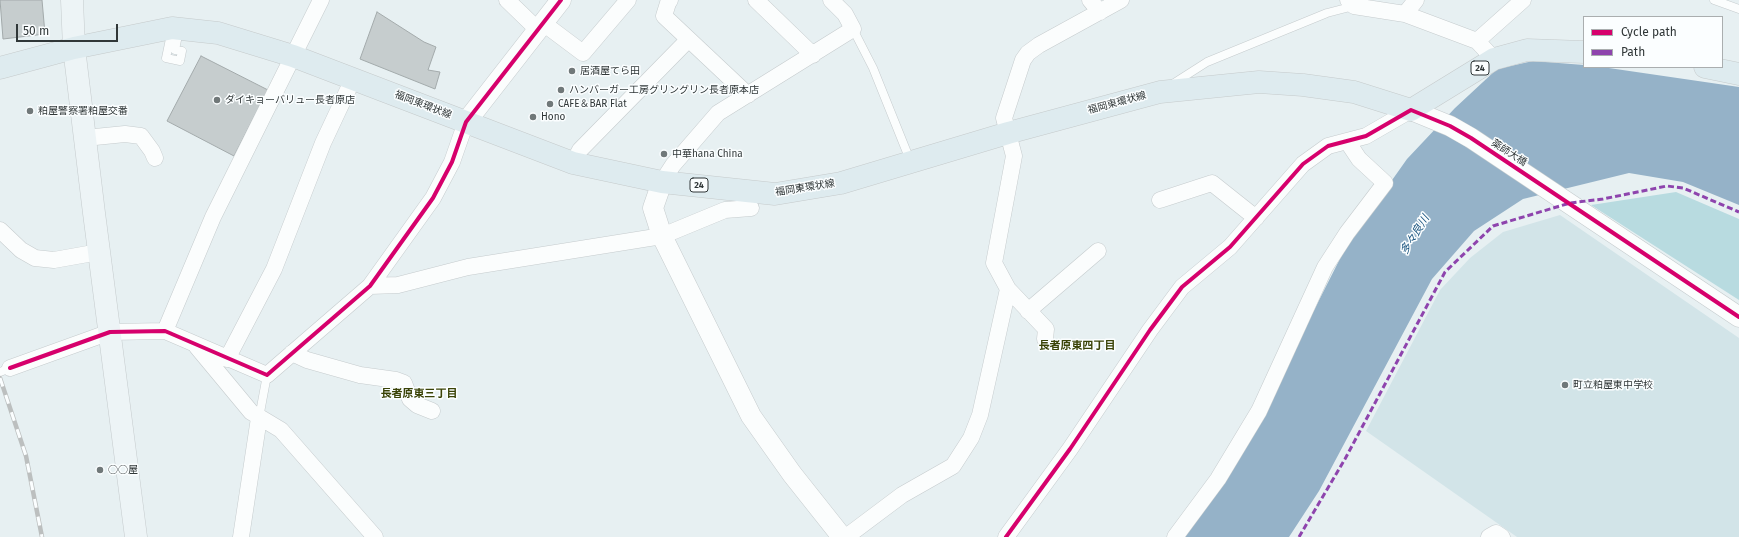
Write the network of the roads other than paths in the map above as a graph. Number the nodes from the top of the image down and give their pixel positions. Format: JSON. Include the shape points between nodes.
{"nodes":[{"id":1,"x":72,"y":0,"type":"edge"},
{"id":2,"x":321,"y":0,"type":"edge"},
{"id":3,"x":507,"y":0,"type":"edge"},
{"id":4,"x":561,"y":0,"type":"edge"},
{"id":5,"x":628,"y":0,"type":"edge"},
{"id":6,"x":670,"y":0,"type":"edge"},
{"id":7,"x":756,"y":0,"type":"edge"},
{"id":8,"x":831,"y":0,"type":"edge"},
{"id":9,"x":1121,"y":0,"type":"edge"},
{"id":10,"x":1416,"y":0,"type":"edge"},
{"id":11,"x":1523,"y":0,"type":"edge"},
{"id":12,"x":1714,"y":0,"type":"edge"},
{"id":13,"x":1351,"y":3,"type":"edge"},
{"id":14,"x":1095,"y":6,"type":"edge"},
{"id":15,"x":1739,"y":9,"type":"edge"},
{"id":16,"x":1405,"y":14,"type":"junction"},
{"id":17,"x":540,"y":26,"type":"junction"},
{"id":18,"x":853,"y":29,"type":"junction"},
{"id":19,"x":688,"y":40,"type":"junction"},
{"id":20,"x":1477,"y":41,"type":"junction"},
{"id":21,"x":74,"y":48,"type":"junction"},
{"id":22,"x":1583,"y":52,"type":"edge"},
{"id":23,"x":813,"y":54,"type":"junction"},
{"id":24,"x":294,"y":56,"type":"junction"},
{"id":25,"x":1494,"y":60,"type":"junction"},
{"id":26,"x":0,"y":68,"type":"edge"},
{"id":27,"x":1710,"y":68,"type":"edge"},
{"id":28,"x":1739,"y":74,"type":"edge"},
{"id":29,"x":354,"y":79,"type":"junction"},
{"id":30,"x":1160,"y":92,"type":"junction"},
{"id":31,"x":748,"y":95,"type":"junction"},
{"id":32,"x":1410,"y":110,"type":"junction"},
{"id":33,"x":466,"y":122,"type":"junction"},
{"id":34,"x":1008,"y":133,"type":"junction"},
{"id":35,"x":85,"y":138,"type":"junction"},
{"id":36,"x":1346,"y":141,"type":"junction"},
{"id":37,"x":155,"y":158,"type":"dead end"},
{"id":38,"x":572,"y":163,"type":"junction"},
{"id":39,"x":911,"y":163,"type":"junction"},
{"id":40,"x":662,"y":182,"type":"junction"},
{"id":41,"x":1160,"y":200,"type":"dead end"},
{"id":42,"x":750,"y":208,"type":"dead end"},
{"id":43,"x":1256,"y":218,"type":"junction"},
{"id":44,"x":0,"y":230,"type":"edge"},
{"id":45,"x":662,"y":236,"type":"junction"},
{"id":46,"x":1098,"y":251,"type":"dead end"},
{"id":47,"x":99,"y":252,"type":"junction"},
{"id":48,"x":370,"y":286,"type":"junction"},
{"id":49,"x":1008,"y":288,"type":"junction"},
{"id":50,"x":1028,"y":311,"type":"junction"},
{"id":51,"x":1739,"y":317,"type":"edge"},
{"id":52,"x":165,"y":331,"type":"junction"},
{"id":53,"x":110,"y":332,"type":"junction"},
{"id":54,"x":1046,"y":339,"type":"dead end"},
{"id":55,"x":194,"y":344,"type":"junction"},
{"id":56,"x":292,"y":353,"type":"junction"},
{"id":57,"x":227,"y":359,"type":"junction"},
{"id":58,"x":5,"y":370,"type":"edge"},
{"id":59,"x":267,"y":375,"type":"junction"},
{"id":60,"x":432,"y":411,"type":"dead end"},
{"id":61,"x":259,"y":418,"type":"junction"},
{"id":62,"x":136,"y":537,"type":"edge"},
{"id":63,"x":241,"y":537,"type":"edge"},
{"id":64,"x":376,"y":537,"type":"edge"},
{"id":65,"x":842,"y":537,"type":"edge"},
{"id":66,"x":846,"y":537,"type":"edge"},
{"id":67,"x":1006,"y":537,"type":"edge"},
{"id":68,"x":1175,"y":537,"type":"edge"},
{"id":69,"x":1489,"y":537,"type":"edge"},
{"id":70,"x":1502,"y":537,"type":"edge"}],
"edges":[{"from":1,"to":21,"type":"main road"},
{"from":2,"to":24,"type":"street"},
{"from":3,"to":17,"type":"street"},
{"from":4,"to":17,"type":"street"},
{"from":5,"to":17,"type":"street","via":[[583,53]]},
{"from":6,"to":19,"type":"street","via":[[664,16]]},
{"from":7,"to":23,"type":"street"},
{"from":8,"to":18,"type":"street","via":[[845,14]]},
{"from":9,"to":14,"type":"street"},
{"from":10,"to":16,"type":"street"},
{"from":11,"to":20,"type":"street"},
{"from":12,"to":15,"type":"lane"},
{"from":13,"to":16,"type":"street"},
{"from":13,"to":30,"type":"lane","via":[[1207,62]]},
{"from":14,"to":34,"type":"street","via":[[1023,60],[1004,118]]},
{"from":16,"to":20,"type":"street"},
{"from":17,"to":33,"type":"street"},
{"from":18,"to":23,"type":"street"},
{"from":18,"to":39,"type":"lane","via":[[873,68]]},
{"from":19,"to":31,"type":"street"},
{"from":19,"to":38,"type":"street","via":[[580,150]]},
{"from":20,"to":25,"type":"street"},
{"from":21,"to":24,"type":"main road","name":"福岡東環状線","number":"24","via":[[176,29],[218,33]]},
{"from":21,"to":26,"type":"main road","name":"福岡東環状線","number":"24"},
{"from":21,"to":35,"type":"main road"},
{"from":22,"to":25,"type":"main road","number":"24","via":[[1527,50]]},
{"from":23,"to":31,"type":"street"},
{"from":24,"to":29,"type":"main road","name":"福岡東環状線","number":"24"},
{"from":24,"to":52,"type":"street","via":[[213,217]]},
{"from":25,"to":32,"type":"main road","number":"24"},
{"from":27,"to":28,"type":"main road"},
{"from":29,"to":33,"type":"main road","name":"福岡東環状線","number":"24"},
{"from":29,"to":57,"type":"street","via":[[323,143],[274,269]]},
{"from":30,"to":32,"type":"main road","name":"福岡東環状線","number":"24","via":[[1259,82],[1303,85],[1354,92]]},
{"from":30,"to":34,"type":"main road","name":"福岡東環状線","number":"24"},
{"from":31,"to":40,"type":"street","via":[[718,114],[673,165]]},
{"from":32,"to":36,"type":"street","via":[[1366,136]]},
{"from":32,"to":51,"type":"street","name":"薬師大橋","via":[[1437,120],[1471,138]]},
{"from":33,"to":38,"type":"main road","name":"福岡東環状線","number":"24"},
{"from":33,"to":48,"type":"street","via":[[452,162],[433,198]]},
{"from":34,"to":39,"type":"main road","name":"福岡東環状線","number":"24"},
{"from":34,"to":49,"type":"street","via":[[1014,156],[994,263]]},
{"from":35,"to":37,"type":"street","via":[[125,134],[141,136]]},
{"from":35,"to":47,"type":"main road"},
{"from":36,"to":43,"type":"street","via":[[1328,146],[1303,164]]},
{"from":36,"to":68,"type":"street","via":[[1359,159],[1385,183],[1347,232],[1325,267],[1259,411],[1218,479]]},
{"from":38,"to":40,"type":"main road","name":"福岡東環状線","number":"24"},
{"from":39,"to":40,"type":"main road","name":"福岡東環状線","number":"24","via":[[841,182],[775,194]]},
{"from":40,"to":45,"type":"street","via":[[653,208]]},
{"from":41,"to":43,"type":"street","via":[[1212,183]]},
{"from":42,"to":45,"type":"street","via":[[724,210]]},
{"from":43,"to":67,"type":"street","via":[[1230,247],[1182,287]]},
{"from":44,"to":47,"type":"street","via":[[20,250],[35,258],[54,260]]},
{"from":45,"to":48,"type":"street","via":[[468,267],[398,285]]},
{"from":45,"to":65,"type":"street","via":[[751,416],[792,474]]},
{"from":46,"to":50,"type":"street"},
{"from":47,"to":53,"type":"main road"},
{"from":48,"to":56,"type":"street"},
{"from":49,"to":50,"type":"street"},
{"from":49,"to":66,"type":"street","via":[[980,415],[953,466],[902,495]]},
{"from":50,"to":54,"type":"street","via":[[1046,330]]},
{"from":52,"to":53,"type":"street"},
{"from":52,"to":55,"type":"street"},
{"from":53,"to":58,"type":"street"},
{"from":53,"to":62,"type":"main road"},
{"from":55,"to":57,"type":"street"},
{"from":55,"to":61,"type":"street","via":[[251,412]]},
{"from":56,"to":59,"type":"street"},
{"from":56,"to":60,"type":"street","via":[[307,360],[360,375],[404,383],[410,399]]},
{"from":57,"to":59,"type":"street"},
{"from":59,"to":61,"type":"lane"},
{"from":61,"to":63,"type":"street"},
{"from":61,"to":64,"type":"street","via":[[281,430]]},
{"from":69,"to":70,"type":"street","via":[[1496,533]]}]}
